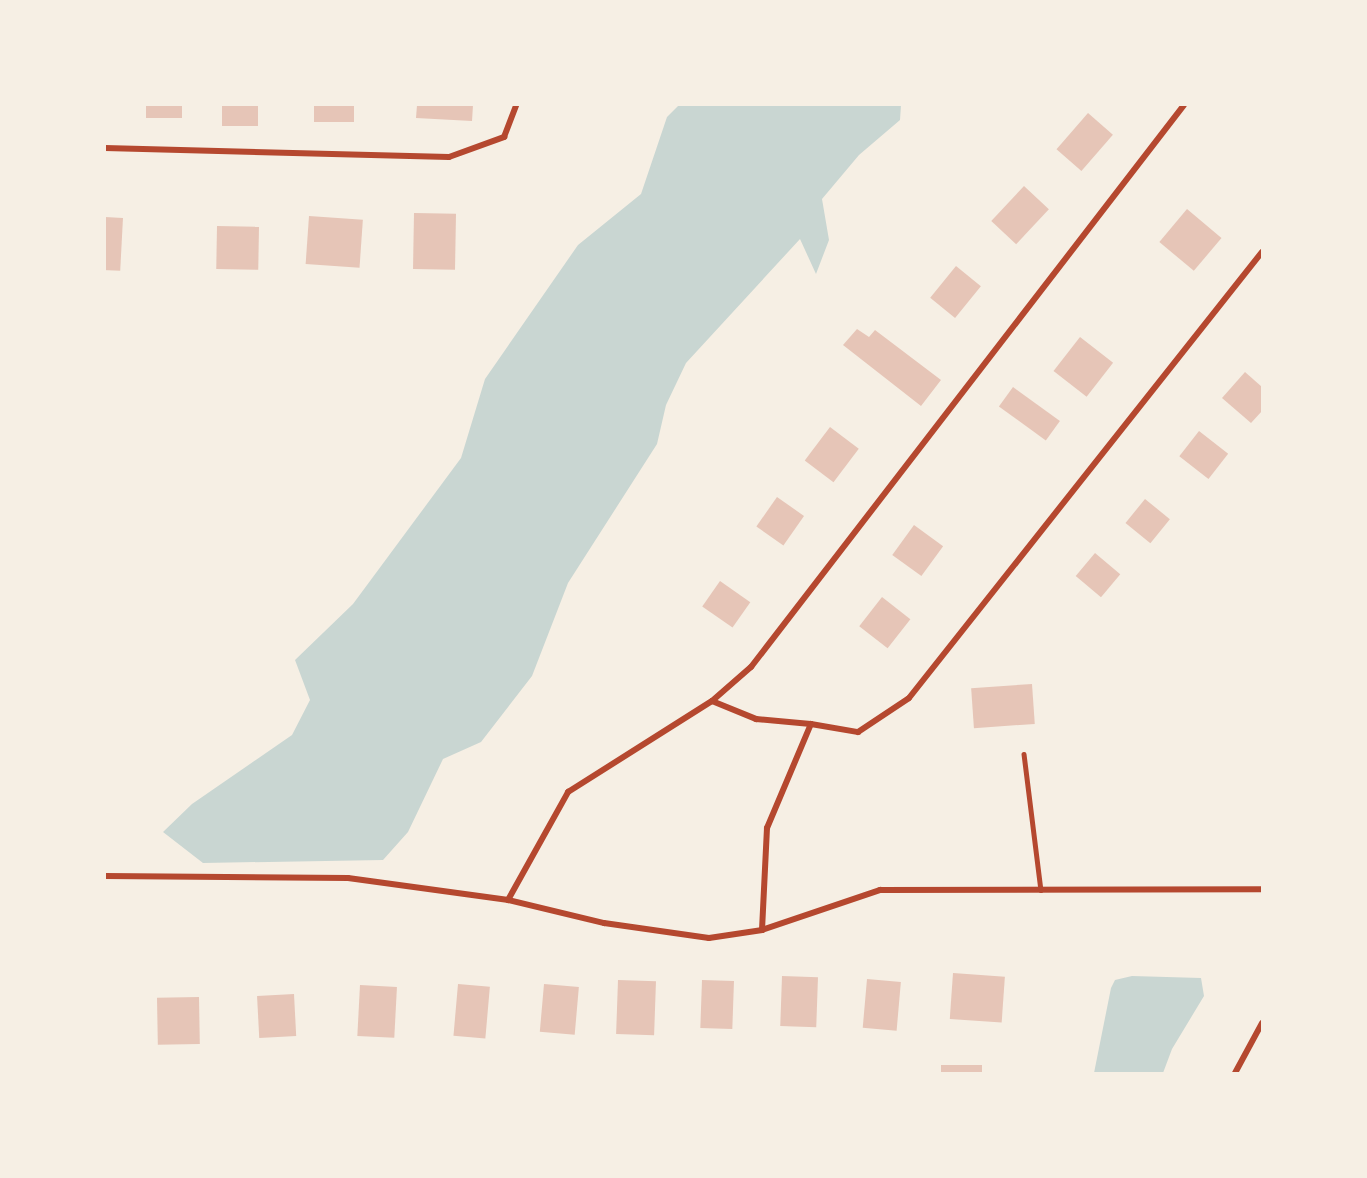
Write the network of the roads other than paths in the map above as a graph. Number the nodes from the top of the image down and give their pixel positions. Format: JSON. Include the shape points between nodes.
{"nodes":[{"id":1,"x":516,"y":105,"type":"edge"},
{"id":2,"x":1184,"y":105,"type":"edge"},
{"id":3,"x":105,"y":148,"type":"edge"},
{"id":4,"x":1262,"y":252,"type":"edge"},
{"id":5,"x":712,"y":701,"type":"junction"},
{"id":6,"x":811,"y":724,"type":"junction"},
{"id":7,"x":1024,"y":754,"type":"dead end"},
{"id":8,"x":105,"y":876,"type":"edge"},
{"id":9,"x":1041,"y":890,"type":"junction"},
{"id":10,"x":1262,"y":890,"type":"edge"},
{"id":11,"x":508,"y":900,"type":"junction"},
{"id":12,"x":762,"y":930,"type":"junction"},
{"id":13,"x":1262,"y":1023,"type":"edge"},
{"id":14,"x":1235,"y":1073,"type":"edge"}],
"edges":[{"from":1,"to":3,"type":"street","via":[[504,137],[449,157]]},
{"from":2,"to":5,"type":"street","via":[[751,667]]},
{"from":4,"to":6,"type":"street","via":[[909,698],[858,732]]},
{"from":5,"to":6,"type":"street","via":[[756,719]]},
{"from":5,"to":11,"type":"street","via":[[568,792]]},
{"from":6,"to":12,"type":"street","via":[[767,828]]},
{"from":7,"to":9,"type":"lane"},
{"from":8,"to":11,"type":"street","via":[[348,878]]},
{"from":9,"to":10,"type":"street"},
{"from":9,"to":12,"type":"street","via":[[880,890]]},
{"from":11,"to":12,"type":"street","via":[[604,923],[709,938]]},
{"from":13,"to":14,"type":"street"}]}
